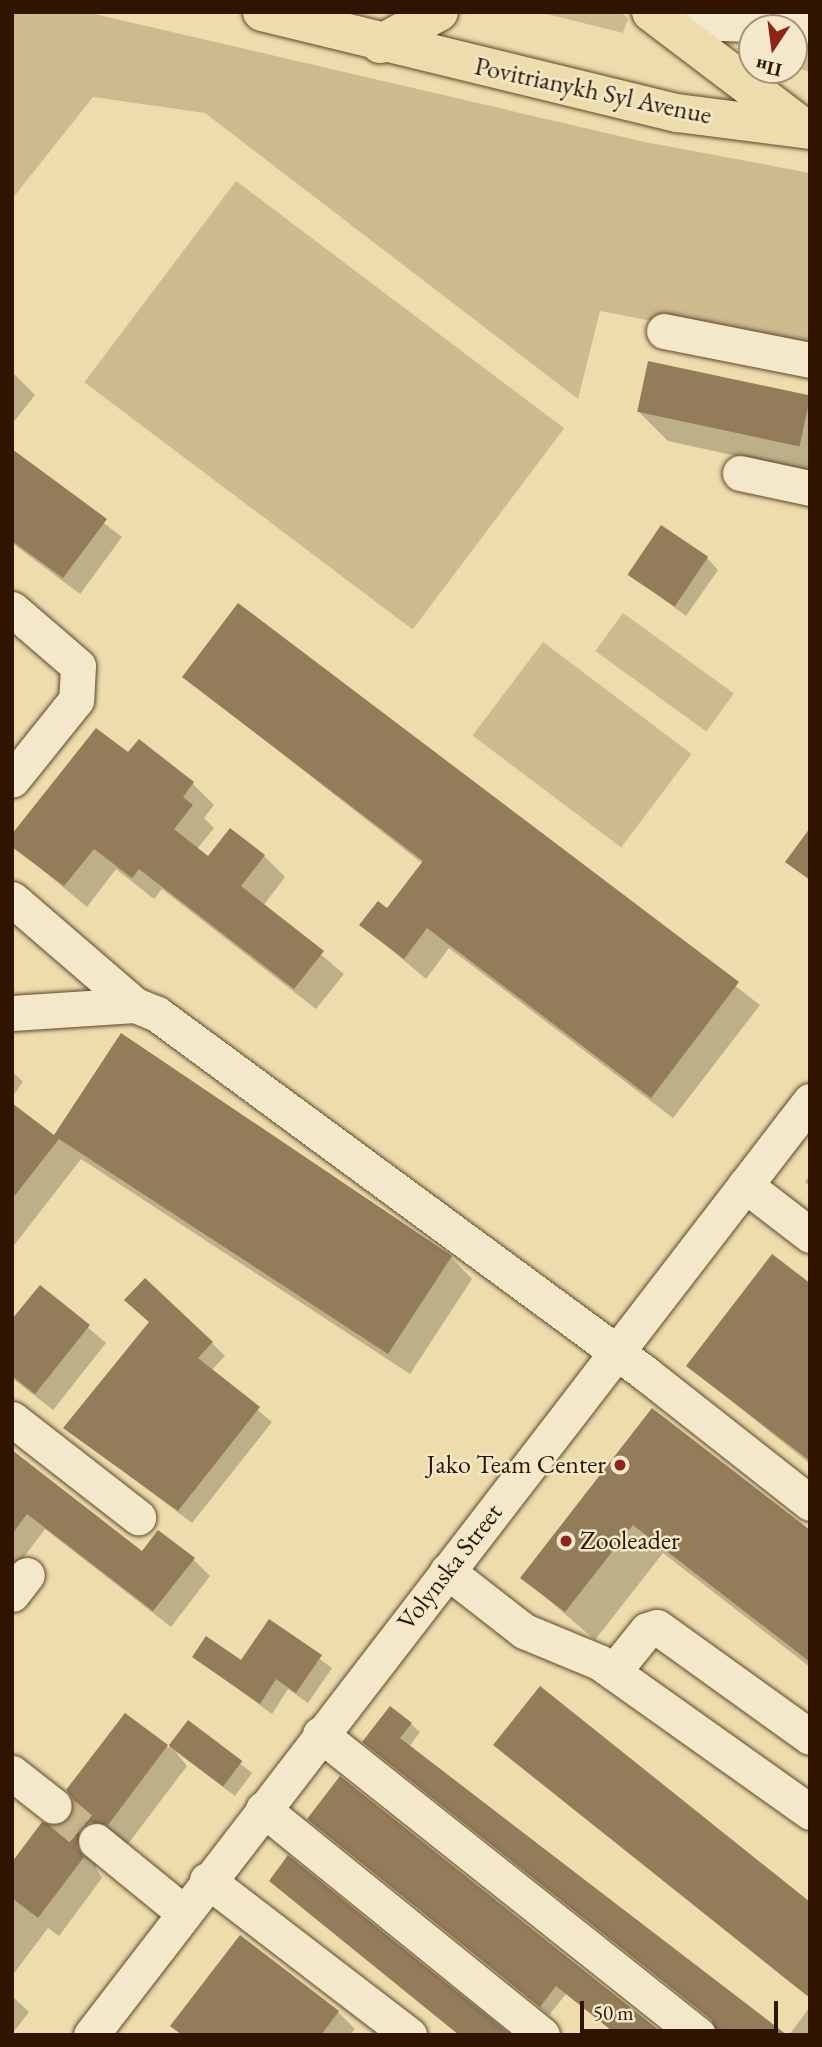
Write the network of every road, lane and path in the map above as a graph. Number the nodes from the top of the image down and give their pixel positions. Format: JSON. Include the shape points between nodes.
{"nodes":[{"id":1,"x":262,"y":12,"type":"edge"},
{"id":2,"x":439,"y":12,"type":"edge"},
{"id":3,"x":657,"y":17,"type":"edge"},
{"id":4,"x":810,"y":26,"type":"edge"},
{"id":5,"x":380,"y":44,"type":"junction"},
{"id":6,"x":808,"y":130,"type":"edge"},
{"id":7,"x":664,"y":331,"type":"dead end"},
{"id":8,"x":810,"y":360,"type":"edge"},
{"id":9,"x":740,"y":473,"type":"dead end"},
{"id":10,"x":810,"y":488,"type":"edge"},
{"id":11,"x":12,"y":609,"type":"edge"},
{"id":12,"x":12,"y":780,"type":"edge"},
{"id":13,"x":12,"y":899,"type":"edge"},
{"id":14,"x":135,"y":1005,"type":"junction"},
{"id":15,"x":12,"y":1013,"type":"edge"},
{"id":16,"x":810,"y":1101,"type":"edge"},
{"id":17,"x":745,"y":1185,"type":"junction"},
{"id":18,"x":810,"y":1235,"type":"edge"},
{"id":19,"x":616,"y":1352,"type":"junction"},
{"id":20,"x":12,"y":1419,"type":"edge"},
{"id":21,"x":810,"y":1503,"type":"edge"},
{"id":22,"x":138,"y":1517,"type":"dead end"},
{"id":23,"x":447,"y":1571,"type":"junction"},
{"id":24,"x":613,"y":1672,"type":"junction"},
{"id":25,"x":320,"y":1734,"type":"junction"},
{"id":26,"x":810,"y":1737,"type":"edge"},
{"id":27,"x":12,"y":1773,"type":"edge"},
{"id":28,"x":54,"y":1807,"type":"tunnel mouth"},
{"id":29,"x":263,"y":1809,"type":"junction"},
{"id":30,"x":810,"y":1812,"type":"edge"},
{"id":31,"x":96,"y":1841,"type":"tunnel mouth"},
{"id":32,"x":207,"y":1880,"type":"junction"},
{"id":33,"x":183,"y":1912,"type":"junction"},
{"id":34,"x":91,"y":2035,"type":"edge"},
{"id":35,"x":408,"y":2035,"type":"edge"},
{"id":36,"x":542,"y":2035,"type":"edge"},
{"id":37,"x":698,"y":2035,"type":"edge"}],
"edges":[{"from":1,"to":5,"type":"main road","name":"Povitrianykh Syl Avenue"},
{"from":2,"to":5,"type":"main road"},
{"from":3,"to":4,"type":"street"},
{"from":3,"to":6,"type":"main road","name":"Povitrianykh Syl Avenue"},
{"from":5,"to":6,"type":"main road","name":"Povitrianykh Syl Avenue","via":[[677,113]]},
{"from":7,"to":8,"type":"street"},
{"from":9,"to":10,"type":"street"},
{"from":11,"to":12,"type":"street","via":[[78,666],[76,700]]},
{"from":13,"to":14,"type":"street"},
{"from":14,"to":15,"type":"street"},
{"from":14,"to":19,"type":"street","via":[[157,1014]]},
{"from":16,"to":17,"type":"street","name":"Volynska Street"},
{"from":17,"to":18,"type":"street"},
{"from":17,"to":19,"type":"street","name":"Volynska Street"},
{"from":19,"to":21,"type":"street"},
{"from":19,"to":23,"type":"street","name":"Volynska Street"},
{"from":20,"to":22,"type":"street"},
{"from":23,"to":24,"type":"street","via":[[524,1631]]},
{"from":23,"to":25,"type":"street","name":"Volynska Street"},
{"from":24,"to":26,"type":"street","via":[[647,1630],[657,1627]]},
{"from":24,"to":30,"type":"street"},
{"from":25,"to":29,"type":"street","name":"Volynska Street"},
{"from":25,"to":37,"type":"street"},
{"from":27,"to":28,"type":"street"},
{"from":29,"to":32,"type":"street","name":"Volynska Street"},
{"from":29,"to":36,"type":"street"},
{"from":31,"to":33,"type":"street"},
{"from":32,"to":33,"type":"street","name":"Volynska Street"},
{"from":32,"to":35,"type":"street"},
{"from":33,"to":34,"type":"street","name":"Volynska Street"}]}
